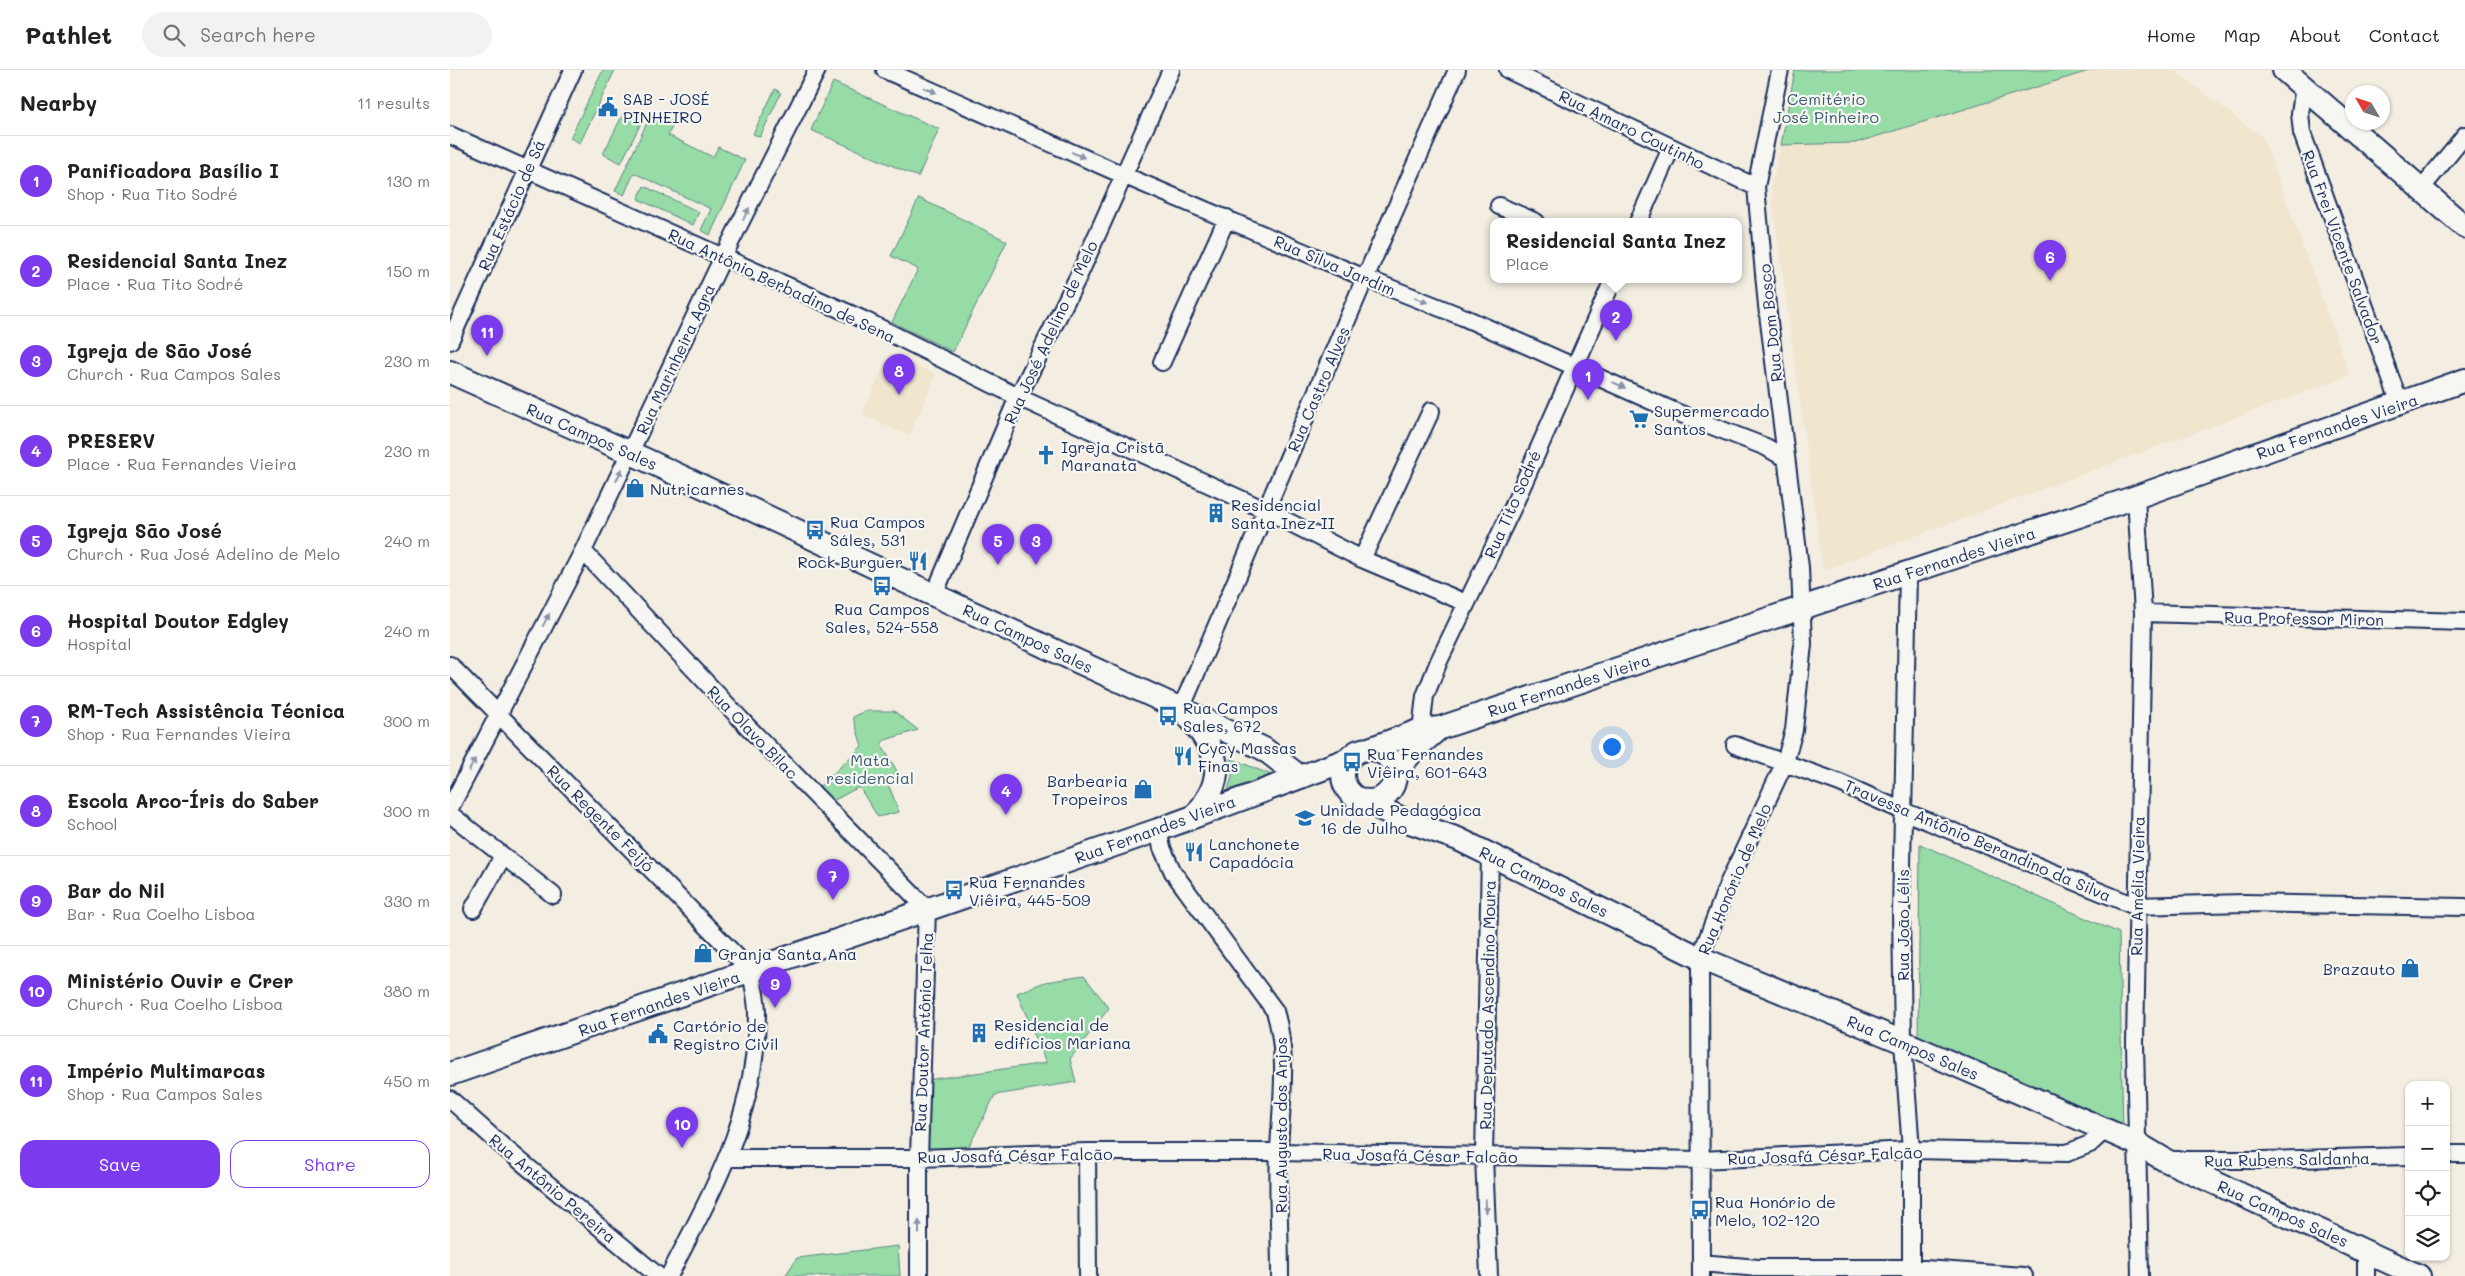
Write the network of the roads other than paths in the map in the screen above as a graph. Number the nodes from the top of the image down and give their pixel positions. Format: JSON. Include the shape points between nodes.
{"nodes":[{"id":1,"x":573,"y":70,"type":"edge"},
{"id":2,"x":817,"y":70,"type":"edge"},
{"id":3,"x":885,"y":70,"type":"edge"},
{"id":4,"x":1172,"y":70,"type":"edge"},
{"id":5,"x":1457,"y":70,"type":"edge"},
{"id":6,"x":1508,"y":70,"type":"edge"},
{"id":7,"x":1780,"y":70,"type":"edge"},
{"id":8,"x":2284,"y":70,"type":"edge"},
{"id":9,"x":2304,"y":87,"type":"junction"},
{"id":10,"x":450,"y":135,"type":"edge"},
{"id":11,"x":2465,"y":135,"type":"edge"},
{"id":12,"x":1671,"y":148,"type":"junction"},
{"id":13,"x":528,"y":168,"type":"junction"},
{"id":14,"x":1122,"y":175,"type":"junction"},
{"id":15,"x":1756,"y":187,"type":"junction"},
{"id":16,"x":2421,"y":189,"type":"junction"},
{"id":17,"x":1499,"y":206,"type":"dead end"},
{"id":18,"x":1227,"y":218,"type":"junction"},
{"id":19,"x":1527,"y":218,"type":"edge"},
{"id":20,"x":1640,"y":218,"type":"edge"},
{"id":21,"x":2465,"y":227,"type":"edge"},
{"id":22,"x":723,"y":257,"type":"junction"},
{"id":23,"x":1365,"y":278,"type":"junction"},
{"id":24,"x":1612,"y":283,"type":"edge"},
{"id":25,"x":450,"y":341,"type":"edge"},
{"id":26,"x":1162,"y":362,"type":"dead end"},
{"id":27,"x":1577,"y":365,"type":"junction"},
{"id":28,"x":450,"y":372,"type":"edge"},
{"id":29,"x":2465,"y":380,"type":"edge"},
{"id":30,"x":1018,"y":397,"type":"junction"},
{"id":31,"x":2400,"y":404,"type":"junction"},
{"id":32,"x":1431,"y":411,"type":"dead end"},
{"id":33,"x":630,"y":452,"type":"junction"},
{"id":34,"x":1785,"y":458,"type":"junction"},
{"id":35,"x":2136,"y":497,"type":"junction"},
{"id":36,"x":1265,"y":510,"type":"junction"},
{"id":37,"x":583,"y":552,"type":"junction"},
{"id":38,"x":1362,"y":559,"type":"junction"},
{"id":39,"x":1908,"y":574,"type":"junction"},
{"id":40,"x":934,"y":595,"type":"junction"},
{"id":41,"x":1466,"y":603,"type":"junction"},
{"id":42,"x":1802,"y":608,"type":"junction"},
{"id":43,"x":2143,"y":614,"type":"junction"},
{"id":44,"x":2465,"y":622,"type":"edge"},
{"id":45,"x":450,"y":665,"type":"edge"},
{"id":46,"x":1181,"y":709,"type":"junction"},
{"id":47,"x":498,"y":714,"type":"junction"},
{"id":48,"x":1430,"y":729,"type":"junction"},
{"id":49,"x":1735,"y":745,"type":"dead end"},
{"id":50,"x":1369,"y":749,"type":"junction"},
{"id":51,"x":1348,"y":759,"type":"junction"},
{"id":52,"x":1785,"y":762,"type":"junction"},
{"id":53,"x":1302,"y":776,"type":"junction"},
{"id":54,"x":1392,"y":782,"type":"junction"},
{"id":55,"x":1359,"y":799,"type":"junction"},
{"id":56,"x":450,"y":808,"type":"edge"},
{"id":57,"x":1903,"y":812,"type":"junction"},
{"id":58,"x":450,"y":814,"type":"edge"},
{"id":59,"x":1195,"y":816,"type":"junction"},
{"id":60,"x":1407,"y":821,"type":"junction"},
{"id":61,"x":1158,"y":830,"type":"junction"},
{"id":62,"x":1490,"y":854,"type":"junction"},
{"id":63,"x":504,"y":856,"type":"junction"},
{"id":64,"x":553,"y":895,"type":"dead end"},
{"id":65,"x":2135,"y":906,"type":"junction"},
{"id":66,"x":2465,"y":907,"type":"edge"},
{"id":67,"x":928,"y":908,"type":"junction"},
{"id":68,"x":474,"y":909,"type":"dead end"},
{"id":69,"x":1700,"y":958,"type":"junction"},
{"id":70,"x":752,"y":971,"type":"junction"},
{"id":71,"x":1903,"y":1042,"type":"junction"},
{"id":72,"x":450,"y":1074,"type":"edge"},
{"id":73,"x":450,"y":1099,"type":"edge"},
{"id":74,"x":2105,"y":1130,"type":"junction"},
{"id":75,"x":2138,"y":1144,"type":"junction"},
{"id":76,"x":1911,"y":1150,"type":"junction"},
{"id":77,"x":1087,"y":1152,"type":"junction"},
{"id":78,"x":1278,"y":1152,"type":"junction"},
{"id":79,"x":2450,"y":1154,"type":"edge"},
{"id":80,"x":2465,"y":1154,"type":"edge"},
{"id":81,"x":2405,"y":1156,"type":"edge"},
{"id":82,"x":1484,"y":1157,"type":"junction"},
{"id":83,"x":728,"y":1158,"type":"junction"},
{"id":84,"x":919,"y":1158,"type":"junction"},
{"id":85,"x":1700,"y":1160,"type":"junction"},
{"id":86,"x":2165,"y":1160,"type":"junction"},
{"id":87,"x":2366,"y":1251,"type":"junction"},
{"id":88,"x":1701,"y":1270,"type":"edge"},
{"id":89,"x":1911,"y":1272,"type":"edge"},
{"id":90,"x":658,"y":1276,"type":"edge"},
{"id":91,"x":669,"y":1276,"type":"edge"},
{"id":92,"x":919,"y":1276,"type":"edge"},
{"id":93,"x":1088,"y":1276,"type":"edge"},
{"id":94,"x":1280,"y":1276,"type":"edge"},
{"id":95,"x":1490,"y":1276,"type":"edge"},
{"id":96,"x":2024,"y":1276,"type":"edge"},
{"id":97,"x":2140,"y":1276,"type":"edge"},
{"id":98,"x":2366,"y":1276,"type":"edge"},
{"id":99,"x":2419,"y":1276,"type":"edge"}],
"edges":[{"from":1,"to":13,"type":"street","name":"Rua Estácio de Sá"},
{"from":22,"to":2,"type":"street","name":"Rua Marinheira Agra","one_way":true},
{"from":3,"to":14,"type":"street","name":"Rua Silva Jardim","one_way":true},
{"from":4,"to":14,"type":"street","name":"Rua José Adelino de Melo"},
{"from":5,"to":23,"type":"street","name":"Rua Castro Alves"},
{"from":6,"to":12,"type":"street","name":"Rua Amaro Coutinho"},
{"from":7,"to":15,"type":"street","name":"Rua Dom Bosco"},
{"from":8,"to":9,"type":"street"},
{"from":9,"to":16,"type":"street"},
{"from":9,"to":31,"type":"street","name":"Rua Frei Vicente Salvador","via":[[2300,113],[2302,133]]},
{"from":10,"to":13,"type":"street","name":"Rua Antônio Berbadino de Sena"},
{"from":11,"to":16,"type":"street"},
{"from":12,"to":15,"type":"street","name":"Rua Amaro Coutinho"},
{"from":12,"to":20,"type":"street"},
{"from":13,"to":22,"type":"street","name":"Rua Antônio Berbadino de Sena"},
{"from":13,"to":25,"type":"street","name":"Rua Estácio de Sá"},
{"from":14,"to":18,"type":"street","name":"Rua Silva Jardim"},
{"from":14,"to":30,"type":"street","name":"Rua José Adelino de Melo","via":[[1079,275]]},
{"from":15,"to":34,"type":"street","name":"Rua Dom Bosco"},
{"from":16,"to":21,"type":"street"},
{"from":17,"to":19,"type":"street"},
{"from":18,"to":23,"type":"street","name":"Rua Silva Jardim"},
{"from":18,"to":26,"type":"street"},
{"from":22,"to":30,"type":"street","name":"Rua Antônio Berbadino de Sena","via":[[864,320]]},
{"from":22,"to":33,"type":"street","name":"Rua Marinheira Agra"},
{"from":23,"to":27,"type":"street","name":"Rua Silva Jardim","one_way":true},
{"from":23,"to":36,"type":"street","name":"Rua Castro Alves"},
{"from":24,"to":27,"type":"street","name":"Rua Tito Sodré"},
{"from":27,"to":34,"type":"street","name":"Rua Silva Jardim","one_way":true},
{"from":27,"to":41,"type":"street","name":"Rua Tito Sodré"},
{"from":28,"to":33,"type":"street","name":"Rua Campos Sales"},
{"from":29,"to":31,"type":"street","name":"Rua Fernandes Vieira"},
{"from":30,"to":36,"type":"street","name":"Rua Antônio Berbadino de Sena"},
{"from":30,"to":40,"type":"street","name":"Rua José Adelino de Melo"},
{"from":31,"to":35,"type":"street","name":"Rua Fernandes Vieira"},
{"from":32,"to":38,"type":"street"},
{"from":37,"to":33,"type":"street","name":"Rua Marinheira Agra","one_way":true},
{"from":33,"to":40,"type":"street","name":"Rua Campos Sales"},
{"from":34,"to":42,"type":"street","name":"Rua Dom Bosco","via":[[1800,567]]},
{"from":35,"to":39,"type":"street","name":"Rua Fernandes Vieira"},
{"from":35,"to":43,"type":"street","name":"Rua Amélia Vieira"},
{"from":36,"to":38,"type":"street","name":"Rua Antônio Berbadino de Sena"},
{"from":36,"to":46,"type":"street","name":"Rua Castro Alves"},
{"from":47,"to":37,"type":"street","name":"Rua Marinheira Agra","one_way":true},
{"from":37,"to":67,"type":"street","name":"Rua Olavo Bilac","via":[[747,726]]},
{"from":38,"to":41,"type":"street","name":"Rua Antônio Berbadino de Sena"},
{"from":39,"to":42,"type":"street","name":"Rua Fernandes Vieira"},
{"from":39,"to":57,"type":"street","name":"Rua João Lélis"},
{"from":40,"to":46,"type":"street","name":"Rua Campos Sales"},
{"from":41,"to":48,"type":"street","name":"Rua Tito Sodré","via":[[1429,684]]},
{"from":42,"to":48,"type":"street","name":"Rua Fernandes Vieira"},
{"from":42,"to":52,"type":"street","name":"Rua Honório de Melo","via":[[1803,644],[1794,730]]},
{"from":43,"to":44,"type":"street","name":"Rua Professor Miron"},
{"from":43,"to":65,"type":"street","name":"Rua Amélia Vieira"},
{"from":45,"to":47,"type":"street","name":"Rua Regente Feijó"},
{"from":46,"to":53,"type":"street","name":"Rua Campos Sales","via":[[1264,749]]},
{"from":46,"to":59,"type":"street","via":[[1210,743],[1215,756],[1213,792]]},
{"from":56,"to":47,"type":"street","name":"Rua Marinheira Agra","one_way":true},
{"from":47,"to":70,"type":"street","name":"Rua Regente Feijó"},
{"from":48,"to":50,"type":"street","name":"Rua Fernandes Vieira"},
{"from":48,"to":54,"type":"street","name":"Rua Fernandes Vieira"},
{"from":49,"to":52,"type":"street","name":"Travessa Antônio Berandino da Silva"},
{"from":50,"to":51,"type":"street"},
{"from":50,"to":54,"type":"street","via":[[1389,758]]},
{"from":51,"to":53,"type":"street","name":"Rua Fernandes Vieira"},
{"from":51,"to":55,"type":"street","via":[[1343,775],[1348,791]]},
{"from":52,"to":57,"type":"street","name":"Travessa Antônio Berandino da Silva"},
{"from":52,"to":69,"type":"street","name":"Rua Honório de Melo","via":[[1728,884]]},
{"from":53,"to":55,"type":"street","name":"Rua Campos Sales"},
{"from":53,"to":59,"type":"street","name":"Rua Fernandes Vieira"},
{"from":54,"to":55,"type":"street","via":[[1382,798]]},
{"from":54,"to":60,"type":"street"},
{"from":55,"to":60,"type":"street","name":"Rua Campos Sales"},
{"from":57,"to":65,"type":"street","name":"Travessa Antônio Berandino da Silva"},
{"from":57,"to":71,"type":"street","name":"Rua João Lélis"},
{"from":58,"to":63,"type":"street"},
{"from":59,"to":61,"type":"street","name":"Rua Fernandes Vieira"},
{"from":60,"to":62,"type":"street","name":"Rua Campos Sales"},
{"from":61,"to":67,"type":"street","name":"Rua Fernandes Vieira"},
{"from":61,"to":78,"type":"street","name":"Rua Augusto dos Anjos","via":[[1173,872],[1275,1011],[1282,1034],[1283,1058]]},
{"from":62,"to":69,"type":"street","name":"Rua Campos Sales"},
{"from":62,"to":82,"type":"street","name":"Rua Deputado Ascendino Moura"},
{"from":63,"to":64,"type":"street"},
{"from":63,"to":68,"type":"street"},
{"from":65,"to":66,"type":"street","name":"Travessa Antônio Berandino da Silva","via":[[2244,903]]},
{"from":65,"to":75,"type":"street","name":"Rua Amélia Vieira","via":[[2134,1044]]},
{"from":67,"to":70,"type":"street","name":"Rua Fernandes Vieira"},
{"from":67,"to":84,"type":"street","name":"Rua Doutor Antônio Telha"},
{"from":69,"to":71,"type":"street","name":"Rua Campos Sales"},
{"from":69,"to":85,"type":"street","name":"Rua Honório de Melo"},
{"from":70,"to":72,"type":"street","name":"Rua Fernandes Vieira"},
{"from":70,"to":83,"type":"street","via":[[757,1011],[754,1063],[746,1105]]},
{"from":71,"to":74,"type":"street","name":"Rua Campos Sales"},
{"from":71,"to":76,"type":"street","name":"Rua João Lélis"},
{"from":73,"to":90,"type":"street","name":"Rua Antônio Pereira"},
{"from":74,"to":75,"type":"street","name":"Rua Campos Sales"},
{"from":74,"to":76,"type":"street","name":"Rua Josafá César Falcão","via":[[2090,1144],[2067,1153]]},
{"from":75,"to":86,"type":"street","name":"Rua Campos Sales"},
{"from":75,"to":97,"type":"street","name":"Rua Amélia Vieira"},
{"from":76,"to":85,"type":"street","name":"Rua Josafá César Falcão"},
{"from":76,"to":89,"type":"street","name":"Rua João Lélis"},
{"from":77,"to":78,"type":"street","name":"Rua Josafá César Falcão"},
{"from":77,"to":84,"type":"street","name":"Rua Josafá César Falcão"},
{"from":77,"to":93,"type":"street"},
{"from":78,"to":82,"type":"street","name":"Rua Josafá César Falcão"},
{"from":78,"to":94,"type":"street","name":"Rua Augusto dos Anjos"},
{"from":79,"to":80,"type":"street"},
{"from":81,"to":86,"type":"street","name":"Rua Rubens Saldanha"},
{"from":82,"to":85,"type":"street","name":"Rua Josafá César Falcão"},
{"from":82,"to":95,"type":"street","name":"Rua Deputado Ascendino Moura","one_way":true},
{"from":83,"to":84,"type":"street","name":"Rua Josafá César Falcão"},
{"from":83,"to":91,"type":"street"},
{"from":92,"to":84,"type":"street","name":"Rua Doutor Antônio Telha","one_way":true},
{"from":85,"to":88,"type":"street","name":"Rua Honório de Melo"},
{"from":86,"to":87,"type":"street","name":"Rua Campos Sales"},
{"from":87,"to":98,"type":"street"},
{"from":87,"to":99,"type":"street","name":"Rua Campos Sales"},
{"from":88,"to":89,"type":"street","via":[[1758,1268]]},
{"from":89,"to":96,"type":"street"}]}
